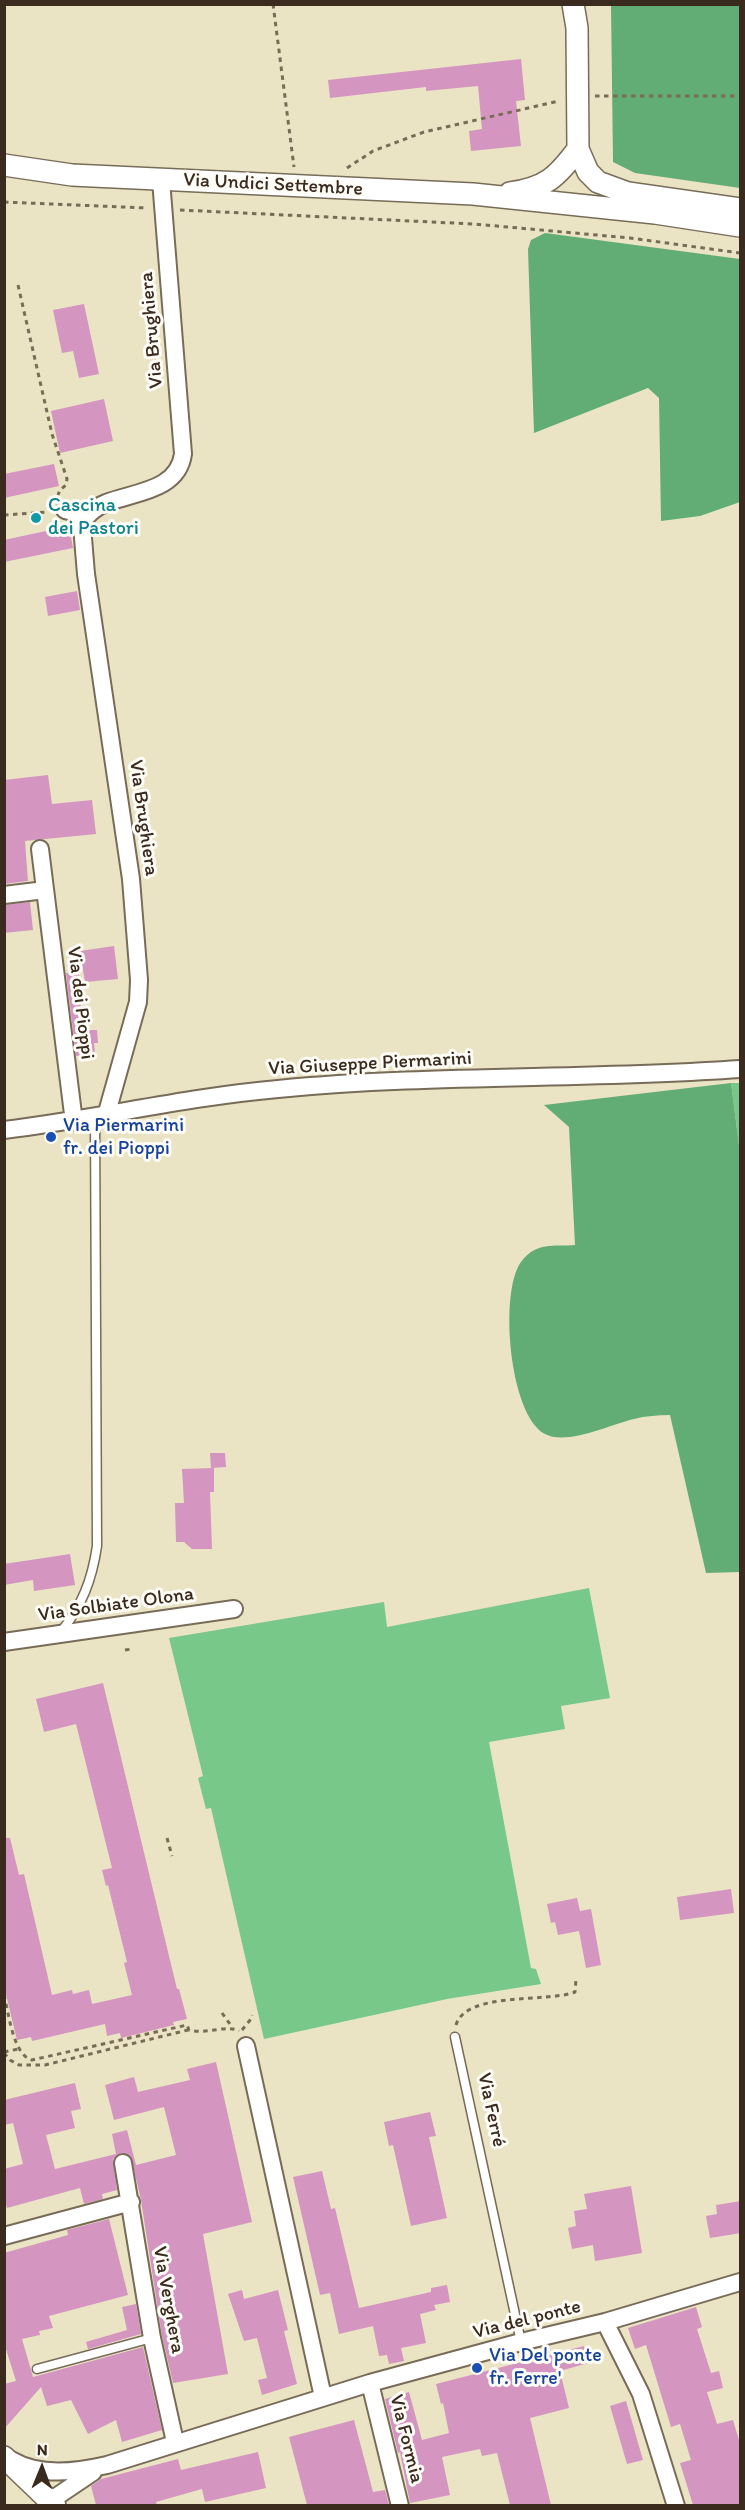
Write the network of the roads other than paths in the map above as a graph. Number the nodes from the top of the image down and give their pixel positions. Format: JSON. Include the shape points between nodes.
{"nodes":[{"id":1,"x":573,"y":4,"type":"edge"},
{"id":2,"x":578,"y":149,"type":"junction"},
{"id":3,"x":4,"y":165,"type":"edge"},
{"id":4,"x":4,"y":175,"type":"edge"},
{"id":5,"x":72,"y":175,"type":"junction"},
{"id":6,"x":161,"y":180,"type":"junction"},
{"id":7,"x":473,"y":195,"type":"junction"},
{"id":8,"x":741,"y":209,"type":"edge"},
{"id":9,"x":741,"y":226,"type":"edge"},
{"id":10,"x":60,"y":510,"type":"road end"},
{"id":11,"x":81,"y":523,"type":"junction"},
{"id":12,"x":40,"y":849,"type":"dead end"},
{"id":13,"x":45,"y":890,"type":"junction"},
{"id":14,"x":4,"y":895,"type":"edge"},
{"id":15,"x":741,"y":1069,"type":"edge"},
{"id":16,"x":100,"y":1117,"type":"junction"},
{"id":17,"x":74,"y":1122,"type":"junction"},
{"id":18,"x":4,"y":1130,"type":"edge"},
{"id":19,"x":234,"y":1609,"type":"dead end"},
{"id":20,"x":59,"y":1634,"type":"junction"},
{"id":21,"x":4,"y":1642,"type":"edge"},
{"id":22,"x":455,"y":2037,"type":"road end"},
{"id":23,"x":243,"y":2039,"type":"road end"},
{"id":24,"x":123,"y":2163,"type":"dead end"},
{"id":25,"x":131,"y":2202,"type":"junction"},
{"id":26,"x":4,"y":2236,"type":"edge"},
{"id":27,"x":741,"y":2282,"type":"edge"},
{"id":28,"x":605,"y":2322,"type":"junction"},
{"id":29,"x":152,"y":2338,"type":"junction"},
{"id":30,"x":520,"y":2342,"type":"junction"},
{"id":31,"x":38,"y":2369,"type":"dead end"},
{"id":32,"x":370,"y":2383,"type":"junction"},
{"id":33,"x":323,"y":2397,"type":"junction"},
{"id":34,"x":175,"y":2442,"type":"junction"},
{"id":35,"x":4,"y":2457,"type":"edge"},
{"id":36,"x":108,"y":2465,"type":"junction"},
{"id":37,"x":53,"y":2503,"type":"edge"},
{"id":38,"x":400,"y":2505,"type":"edge"},
{"id":39,"x":676,"y":2505,"type":"edge"}],
"edges":[{"from":1,"to":2,"type":"street","via":[[577,28]]},
{"from":2,"to":7,"type":"street","name":"Via Undici Settembre","via":[[555,177],[538,186]]},
{"from":2,"to":8,"type":"street","via":[[588,172],[607,187]]},
{"from":3,"to":5,"type":"street","name":"Via Undici Settembre"},
{"from":4,"to":5,"type":"street","name":"Via Undici Settembre"},
{"from":5,"to":6,"type":"street","name":"Via Undici Settembre"},
{"from":6,"to":7,"type":"street","name":"Via Undici Settembre"},
{"from":6,"to":11,"type":"street","name":"Via Brughiera","via":[[181,465],[170,479],[143,493],[96,507]]},
{"from":7,"to":9,"type":"street","name":"Via Undici Settembre","via":[[655,213]]},
{"from":10,"to":11,"type":"street","via":[[76,513]]},
{"from":11,"to":16,"type":"street","name":"Via Brughiera","via":[[131,879],[139,980],[138,1002]]},
{"from":12,"to":13,"type":"street","name":"Via dei Pioppi"},
{"from":13,"to":14,"type":"street"},
{"from":13,"to":17,"type":"street","name":"Via dei Pioppi"},
{"from":15,"to":16,"type":"street","name":"Via Giuseppe Piermarini","via":[[318,1085],[249,1092]]},
{"from":16,"to":17,"type":"street","name":"Via Giuseppe Piermarini"},
{"from":16,"to":20,"type":"lane","via":[[97,1546],[83,1601]]},
{"from":17,"to":18,"type":"street","name":"Via Giuseppe Piermarini"},
{"from":19,"to":20,"type":"street","name":"Via Solbiate Olona"},
{"from":20,"to":21,"type":"street","name":"Via Solbiate Olona"},
{"from":22,"to":30,"type":"lane","name":"Via Ferré"},
{"from":23,"to":33,"type":"street"},
{"from":24,"to":25,"type":"street","name":"Via Verghera"},
{"from":25,"to":26,"type":"street"},
{"from":25,"to":29,"type":"street","name":"Via Verghera"},
{"from":27,"to":28,"type":"street","name":"Via del ponte"},
{"from":28,"to":30,"type":"street","name":"Via del ponte"},
{"from":28,"to":39,"type":"street","via":[[641,2394]]},
{"from":29,"to":31,"type":"lane"},
{"from":29,"to":34,"type":"street","name":"Via Verghera"},
{"from":30,"to":32,"type":"street","name":"Via del ponte"},
{"from":32,"to":33,"type":"street","name":"Via del ponte"},
{"from":32,"to":38,"type":"street","name":"Via Formia"},
{"from":33,"to":34,"type":"street","name":"Via del ponte"},
{"from":34,"to":36,"type":"street","name":"Via del ponte"},
{"from":35,"to":36,"type":"street","name":"Via del ponte","via":[[48,2471]]},
{"from":35,"to":37,"type":"street"},
{"from":36,"to":37,"type":"street","name":"Via del ponte","via":[[85,2476]]}]}
